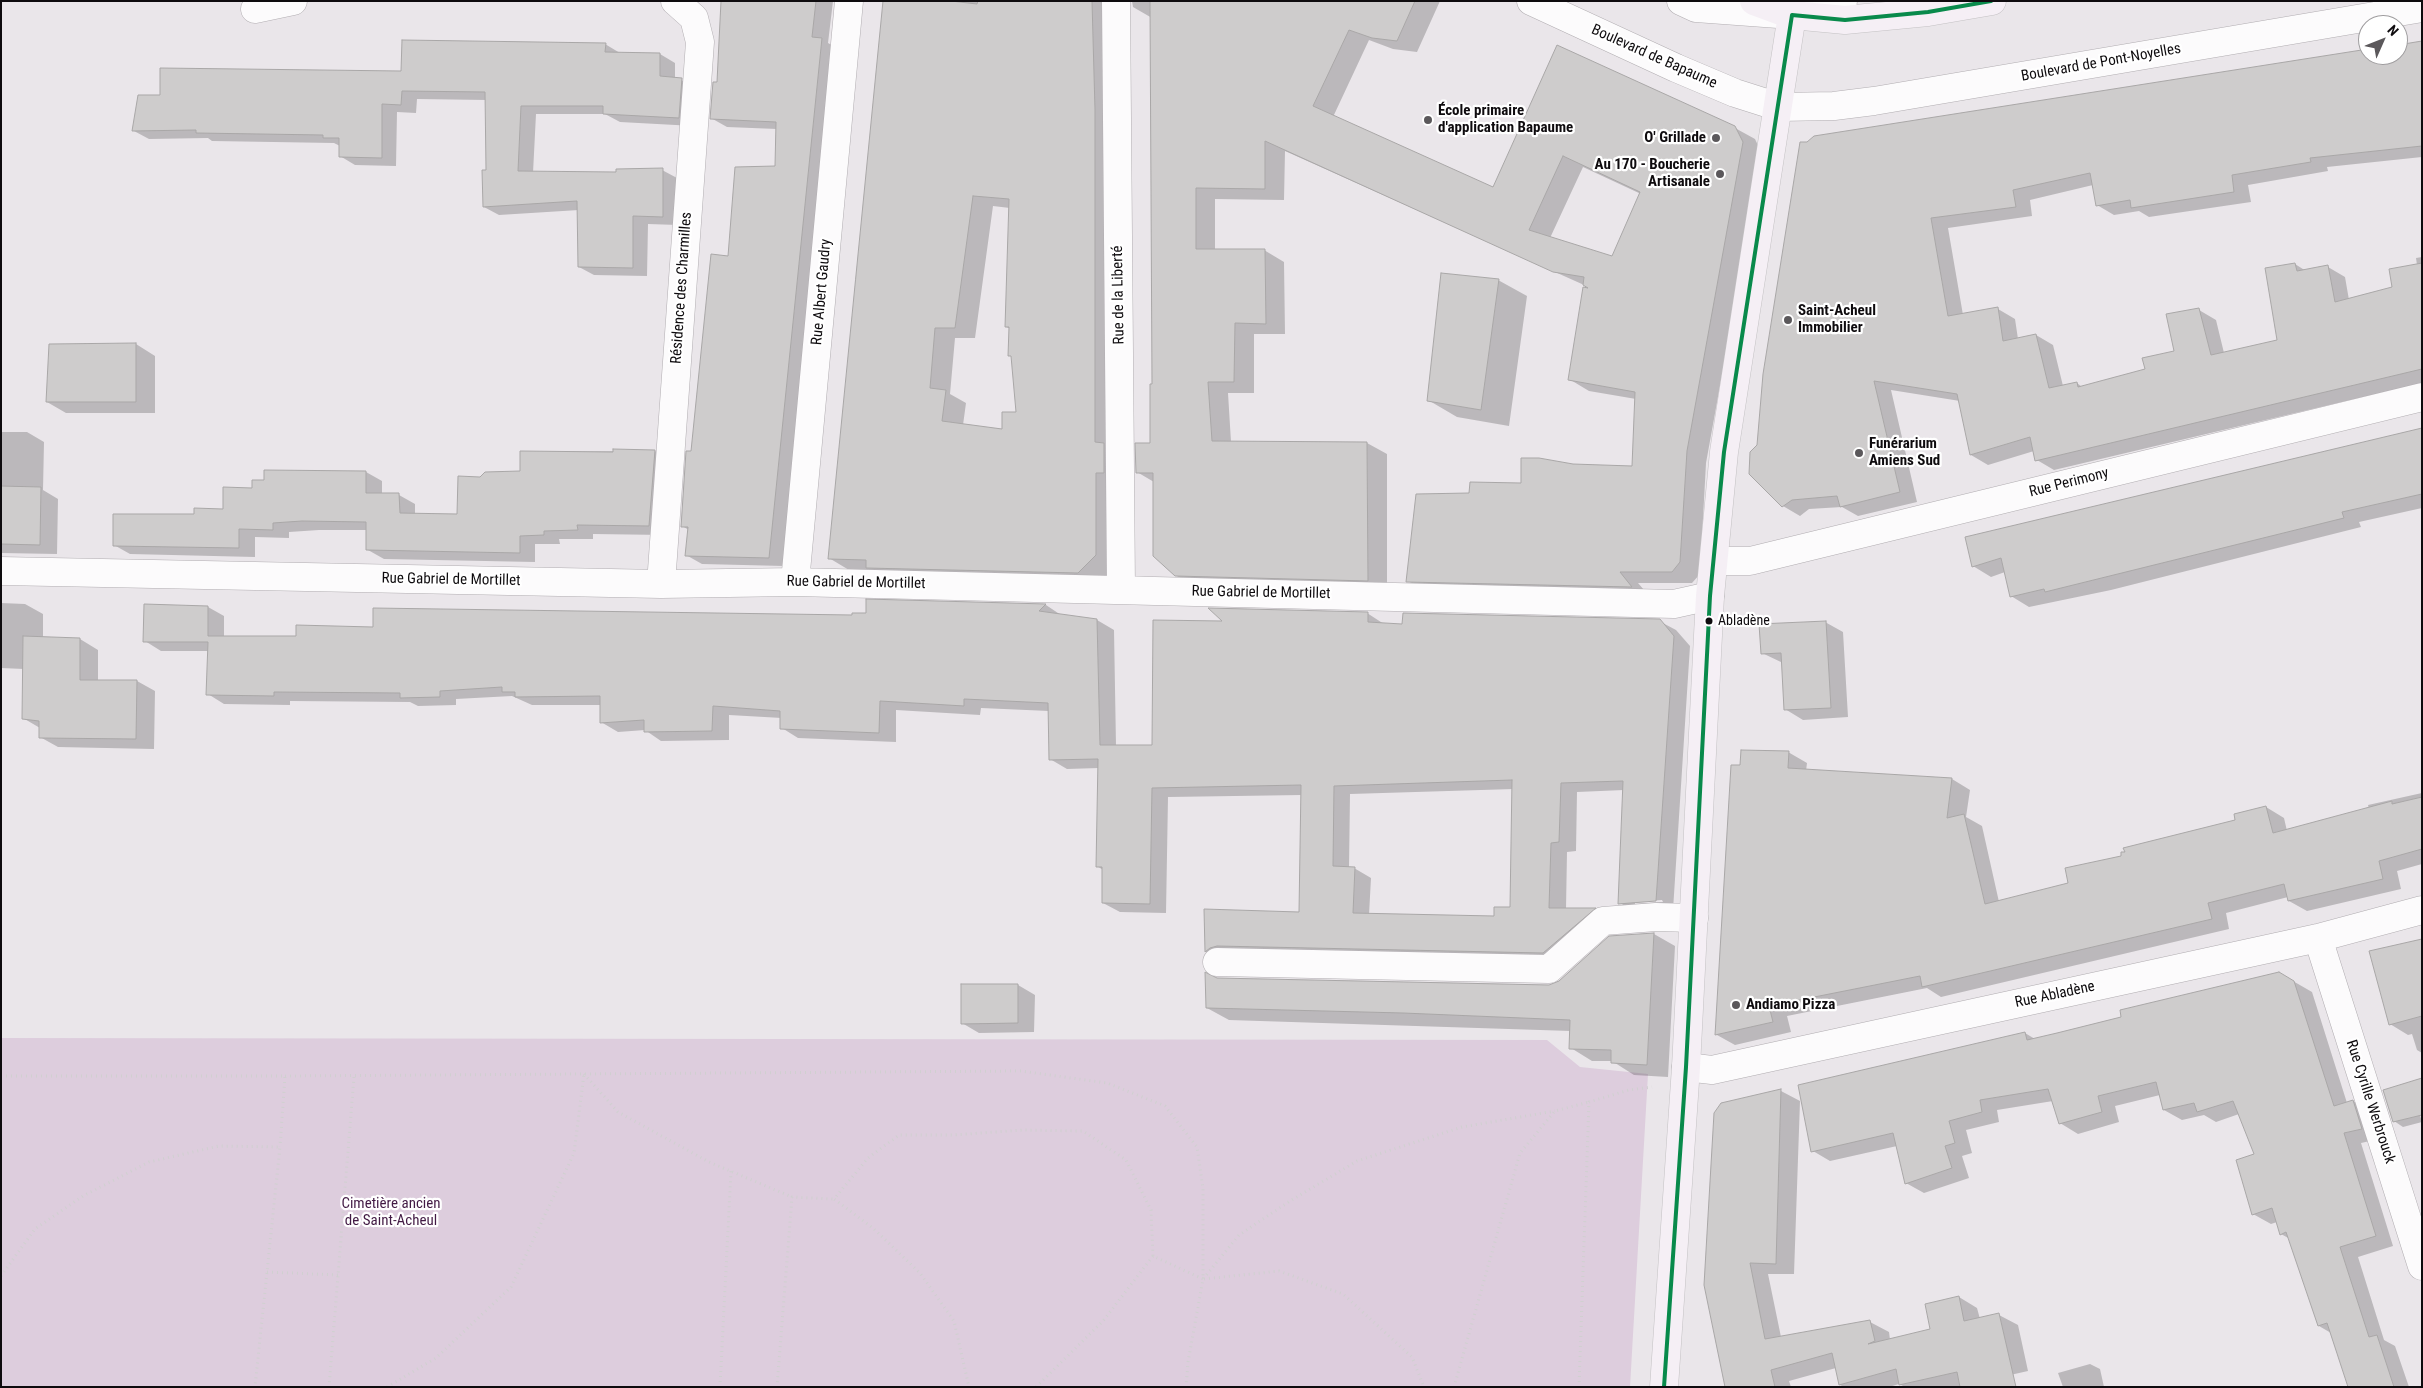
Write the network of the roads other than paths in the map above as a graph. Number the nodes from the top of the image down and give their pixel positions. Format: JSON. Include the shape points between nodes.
{"nodes":[{"id":1,"x":293,"y":1,"type":"edge"},
{"id":2,"x":675,"y":1,"type":"edge"},
{"id":3,"x":849,"y":1,"type":"edge"},
{"id":4,"x":1116,"y":1,"type":"edge"},
{"id":5,"x":1531,"y":1,"type":"edge"},
{"id":6,"x":1681,"y":1,"type":"edge"},
{"id":7,"x":1754,"y":1,"type":"edge"},
{"id":8,"x":1843,"y":1,"type":"edge"},
{"id":9,"x":1992,"y":1,"type":"edge"},
{"id":10,"x":1793,"y":8,"type":"edge"},
{"id":11,"x":2422,"y":8,"type":"edge"},
{"id":12,"x":255,"y":9,"type":"dead end"},
{"id":13,"x":1779,"y":107,"type":"junction"},
{"id":14,"x":2422,"y":397,"type":"edge"},
{"id":15,"x":1714,"y":561,"type":"junction"},
{"id":16,"x":1,"y":571,"type":"edge"},
{"id":17,"x":795,"y":582,"type":"junction"},
{"id":18,"x":661,"y":584,"type":"junction"},
{"id":19,"x":1121,"y":590,"type":"junction"},
{"id":20,"x":1710,"y":596,"type":"junction"},
{"id":21,"x":2422,"y":910,"type":"edge"},
{"id":22,"x":1694,"y":918,"type":"junction"},
{"id":23,"x":2318,"y":938,"type":"junction"},
{"id":24,"x":1217,"y":962,"type":"dead end"},
{"id":25,"x":1685,"y":1075,"type":"junction"},
{"id":26,"x":2422,"y":1266,"type":"edge"},
{"id":27,"x":1664,"y":1387,"type":"edge"}],
"edges":[{"from":1,"to":12,"type":"street"},
{"from":2,"to":18,"type":"street","name":"Résidence des Charmilles","via":[[694,18],[700,42]]},
{"from":3,"to":17,"type":"street","name":"Rue Albert Gaudry"},
{"from":4,"to":19,"type":"street","name":"Rue de la Liberté"},
{"from":5,"to":13,"type":"street","name":"Boulevard de Bapaume","via":[[1676,68]]},
{"from":6,"to":10,"type":"street","via":[[1696,8]]},
{"from":7,"to":10,"type":"main road"},
{"from":8,"to":10,"type":"street"},
{"from":9,"to":10,"type":"main road","via":[[1928,12],[1845,20]]},
{"from":10,"to":13,"type":"main road"},
{"from":11,"to":13,"type":"street","name":"Boulevard de Pont-Noyelles","via":[[1874,101]]},
{"from":13,"to":15,"type":"main road","via":[[1724,452]]},
{"from":14,"to":15,"type":"street","name":"Rue Perimony","via":[[1750,561]]},
{"from":15,"to":20,"type":"main road"},
{"from":16,"to":18,"type":"street","name":"Rue Gabriel de Mortillet"},
{"from":17,"to":18,"type":"street","name":"Rue Gabriel de Mortillet"},
{"from":17,"to":19,"type":"street","name":"Rue Gabriel de Mortillet"},
{"from":19,"to":20,"type":"street","name":"Rue Gabriel de Mortillet","via":[[1674,604]]},
{"from":20,"to":22,"type":"main road"},
{"from":21,"to":23,"type":"street","name":"Rue Abladène"},
{"from":22,"to":24,"type":"street","via":[[1603,921],[1548,969]]},
{"from":22,"to":25,"type":"main road"},
{"from":23,"to":25,"type":"street","name":"Rue Abladène"},
{"from":23,"to":26,"type":"street","name":"Rue Cyrille Werbrouck"},
{"from":25,"to":27,"type":"main road"}]}
